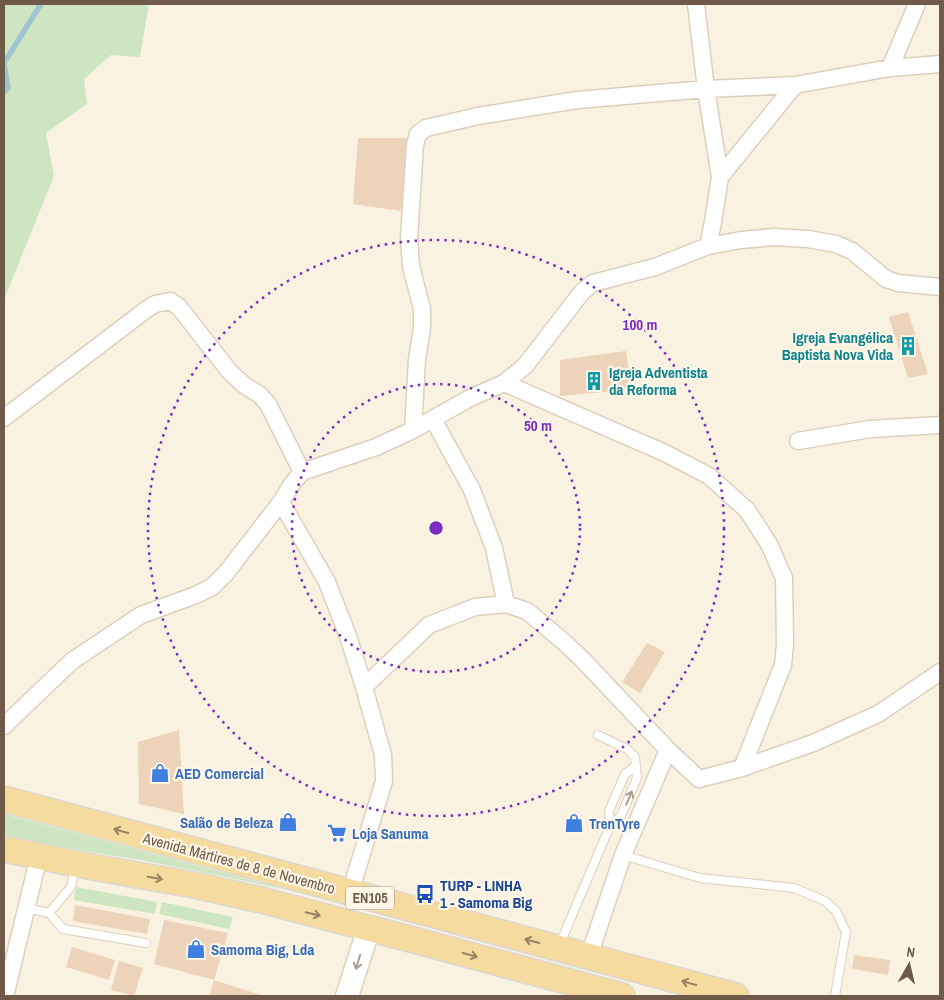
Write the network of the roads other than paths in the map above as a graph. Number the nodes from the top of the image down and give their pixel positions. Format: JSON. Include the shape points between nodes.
{"nodes":[{"id":1,"x":696,"y":4,"type":"edge"},
{"id":2,"x":917,"y":4,"type":"edge"},
{"id":3,"x":940,"y":64,"type":"edge"},
{"id":4,"x":890,"y":68,"type":"junction"},
{"id":5,"x":795,"y":85,"type":"junction"},
{"id":6,"x":706,"y":89,"type":"junction"},
{"id":7,"x":720,"y":177,"type":"junction"},
{"id":8,"x":708,"y":246,"type":"junction"},
{"id":9,"x":940,"y":287,"type":"edge"},
{"id":10,"x":504,"y":383,"type":"junction"},
{"id":11,"x":4,"y":418,"type":"edge"},
{"id":12,"x":433,"y":419,"type":"junction"},
{"id":13,"x":940,"y":425,"type":"edge"},
{"id":14,"x":412,"y":430,"type":"junction"},
{"id":15,"x":798,"y":441,"type":"dead end"},
{"id":16,"x":302,"y":472,"type":"junction"},
{"id":17,"x":280,"y":502,"type":"junction"},
{"id":18,"x":506,"y":604,"type":"junction"},
{"id":19,"x":940,"y":672,"type":"edge"},
{"id":20,"x":364,"y":687,"type":"junction"},
{"id":21,"x":4,"y":726,"type":"edge"},
{"id":22,"x":598,"y":735,"type":"dead end"},
{"id":23,"x":668,"y":750,"type":"junction"},
{"id":24,"x":636,"y":766,"type":"junction"},
{"id":25,"x":742,"y":768,"type":"junction"},
{"id":26,"x":4,"y":799,"type":"edge"},
{"id":27,"x":610,"y":826,"type":"junction"},
{"id":28,"x":4,"y":848,"type":"edge"},
{"id":29,"x":623,"y":855,"type":"junction"},
{"id":30,"x":39,"y":856,"type":"junction"},
{"id":31,"x":76,"y":864,"type":"junction"},
{"id":32,"x":350,"y":893,"type":"junction"},
{"id":33,"x":26,"y":908,"type":"junction"},
{"id":34,"x":49,"y":913,"type":"junction"},
{"id":35,"x":368,"y":928,"type":"junction"},
{"id":36,"x":146,"y":943,"type":"dead end"},
{"id":37,"x":559,"y":948,"type":"junction"},
{"id":38,"x":589,"y":956,"type":"junction"},
{"id":39,"x":5,"y":996,"type":"edge"},
{"id":40,"x":347,"y":996,"type":"edge"},
{"id":41,"x":622,"y":996,"type":"edge"},
{"id":42,"x":736,"y":996,"type":"edge"},
{"id":43,"x":835,"y":996,"type":"edge"}],
"edges":[{"from":1,"to":6,"type":"street"},
{"from":2,"to":4,"type":"street"},
{"from":3,"to":4,"type":"street"},
{"from":4,"to":5,"type":"street"},
{"from":5,"to":6,"type":"street"},
{"from":5,"to":7,"type":"street"},
{"from":6,"to":7,"type":"street"},
{"from":6,"to":14,"type":"street","via":[[577,100],[478,116],[426,128],[418,134],[414,145],[409,238],[411,266],[422,309],[422,328]]},
{"from":7,"to":8,"type":"street"},
{"from":8,"to":9,"type":"street","via":[[774,237],[808,239],[836,244],[852,251],[886,279]]},
{"from":8,"to":10,"type":"street","via":[[655,267],[593,283],[582,292],[525,366]]},
{"from":10,"to":12,"type":"street"},
{"from":10,"to":25,"type":"street","via":[[708,476],[747,510],[769,544],[784,578],[783,665]]},
{"from":11,"to":16,"type":"street","via":[[147,309],[170,301],[180,307],[229,371],[268,404]]},
{"from":12,"to":14,"type":"street"},
{"from":12,"to":18,"type":"street","via":[[472,490],[494,548]]},
{"from":13,"to":15,"type":"street","via":[[870,429]]},
{"from":14,"to":16,"type":"street","via":[[376,447]]},
{"from":16,"to":17,"type":"street"},
{"from":17,"to":20,"type":"street","via":[[328,582]]},
{"from":17,"to":21,"type":"street","via":[[212,587],[141,615],[72,661]]},
{"from":18,"to":20,"type":"street","via":[[475,607],[429,625]]},
{"from":18,"to":23,"type":"street","via":[[527,611],[564,642]]},
{"from":19,"to":25,"type":"street","via":[[878,714],[813,743]]},
{"from":20,"to":32,"type":"street","via":[[382,756],[384,781]]},
{"from":22,"to":24,"type":"lane","via":[[627,749]]},
{"from":23,"to":25,"type":"street","via":[[699,779]]},
{"from":23,"to":29,"type":"street"},
{"from":27,"to":24,"type":"lane","one_way":true,"via":[[621,816],[637,778]]},
{"from":24,"to":27,"type":"lane","via":[[625,774],[609,811]]},
{"from":32,"to":26,"type":"main road","name":"Avenida Mártires de 8 de Novembro","number":"EN105","one_way":true},
{"from":27,"to":37,"type":"lane"},
{"from":28,"to":30,"type":"main road","name":"Avenida Mártires de 8 de Novembro","number":"EN105"},
{"from":29,"to":38,"type":"street"},
{"from":29,"to":43,"type":"lane","via":[[700,878],[794,888],[825,901],[836,911],[846,932]]},
{"from":30,"to":31,"type":"main road","name":"Avenida Mártires de 8 de Novembro","number":"EN105"},
{"from":30,"to":33,"type":"street"},
{"from":31,"to":34,"type":"lane","via":[[71,887]]},
{"from":31,"to":35,"type":"main road","name":"Avenida Mártires de 8 de Novembro","number":"EN105","one_way":true,"via":[[199,886]]},
{"from":37,"to":32,"type":"main road","name":"Avenida Mártires de 8 de Novembro","number":"EN105","one_way":true},
{"from":33,"to":34,"type":"lane"},
{"from":33,"to":39,"type":"street"},
{"from":34,"to":36,"type":"lane","via":[[63,929]]},
{"from":35,"to":40,"type":"street","one_way":true},
{"from":35,"to":41,"type":"main road","name":"Avenida Mártires de 8 de Novembro","number":"EN105","one_way":true},
{"from":37,"to":38,"type":"main road","name":"Avenida Mártires de 8 de Novembro","number":"EN105"},
{"from":42,"to":38,"type":"main road","name":"Avenida Mártires de 8 de Novembro","number":"EN105","one_way":true}]}
